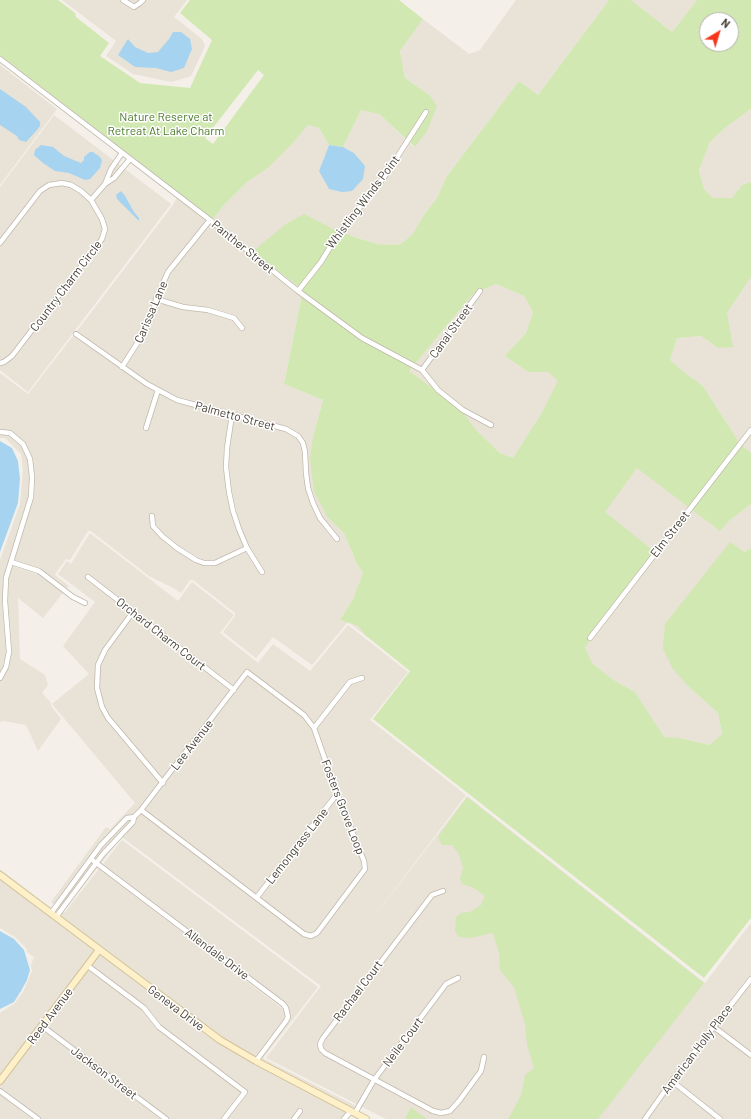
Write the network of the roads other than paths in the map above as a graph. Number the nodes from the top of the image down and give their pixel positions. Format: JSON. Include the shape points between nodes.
{"nodes":[{"id":1,"x":123,"y":0,"type":"edge"},
{"id":2,"x":143,"y":0,"type":"edge"},
{"id":3,"x":0,"y":59,"type":"edge"},
{"id":4,"x":426,"y":112,"type":"dead end"},
{"id":5,"x":122,"y":153,"type":"junction"},
{"id":6,"x":130,"y":159,"type":"junction"},
{"id":7,"x":112,"y":169,"type":"junction"},
{"id":8,"x":118,"y":174,"type":"junction"},
{"id":9,"x":104,"y":184,"type":"junction"},
{"id":10,"x":91,"y":200,"type":"junction"},
{"id":11,"x":210,"y":220,"type":"junction"},
{"id":12,"x":0,"y":243,"type":"edge"},
{"id":13,"x":298,"y":291,"type":"junction"},
{"id":14,"x":480,"y":291,"type":"dead end"},
{"id":15,"x":156,"y":299,"type":"junction"},
{"id":16,"x":242,"y":328,"type":"dead end"},
{"id":17,"x":76,"y":334,"type":"dead end"},
{"id":18,"x":0,"y":363,"type":"edge"},
{"id":19,"x":122,"y":366,"type":"junction"},
{"id":20,"x":422,"y":370,"type":"junction"},
{"id":21,"x":158,"y":390,"type":"junction"},
{"id":22,"x":232,"y":415,"type":"junction"},
{"id":23,"x":491,"y":425,"type":"dead end"},
{"id":24,"x":146,"y":428,"type":"dead end"},
{"id":25,"x":751,"y":430,"type":"edge"},
{"id":26,"x":0,"y":432,"type":"edge"},
{"id":27,"x":152,"y":516,"type":"dead end"},
{"id":28,"x":337,"y":539,"type":"dead end"},
{"id":29,"x":247,"y":548,"type":"junction"},
{"id":30,"x":11,"y":562,"type":"junction"},
{"id":31,"x":262,"y":572,"type":"dead end"},
{"id":32,"x":88,"y":577,"type":"dead end"},
{"id":33,"x":86,"y":603,"type":"dead end"},
{"id":34,"x":133,"y":612,"type":"junction"},
{"id":35,"x":590,"y":638,"type":"dead end"},
{"id":36,"x":247,"y":672,"type":"joint"},
{"id":37,"x":0,"y":678,"type":"edge"},
{"id":38,"x":362,"y":678,"type":"dead end"},
{"id":39,"x":234,"y":690,"type":"junction"},
{"id":40,"x":314,"y":728,"type":"junction"},
{"id":41,"x":162,"y":783,"type":"junction"},
{"id":42,"x":337,"y":794,"type":"junction"},
{"id":43,"x":141,"y":810,"type":"junction"},
{"id":44,"x":134,"y":817,"type":"junction"},
{"id":45,"x":91,"y":859,"type":"junction"},
{"id":46,"x":96,"y":863,"type":"junction"},
{"id":47,"x":0,"y":875,"type":"edge"},
{"id":48,"x":442,"y":891,"type":"dead end"},
{"id":49,"x":257,"y":897,"type":"junction"},
{"id":50,"x":51,"y":913,"type":"junction"},
{"id":51,"x":56,"y":917,"type":"junction"},
{"id":52,"x":99,"y":950,"type":"junction"},
{"id":53,"x":88,"y":966,"type":"junction"},
{"id":54,"x":458,"y":978,"type":"dead end"},
{"id":55,"x":751,"y":979,"type":"edge"},
{"id":56,"x":42,"y":1026,"type":"junction"},
{"id":57,"x":714,"y":1027,"type":"junction"},
{"id":58,"x":751,"y":1055,"type":"edge"},
{"id":59,"x":484,"y":1058,"type":"dead end"},
{"id":60,"x":256,"y":1061,"type":"junction"},
{"id":61,"x":374,"y":1080,"type":"junction"},
{"id":62,"x":0,"y":1081,"type":"edge"},
{"id":63,"x":672,"y":1081,"type":"junction"},
{"id":64,"x":0,"y":1091,"type":"edge"},
{"id":65,"x":300,"y":1111,"type":"dead end"},
{"id":66,"x":354,"y":1112,"type":"junction"},
{"id":67,"x":38,"y":1119,"type":"edge"},
{"id":68,"x":166,"y":1119,"type":"edge"},
{"id":69,"x":224,"y":1119,"type":"edge"},
{"id":70,"x":294,"y":1119,"type":"edge"},
{"id":71,"x":344,"y":1119,"type":"edge"},
{"id":72,"x":366,"y":1119,"type":"edge"},
{"id":73,"x":645,"y":1119,"type":"edge"},
{"id":74,"x":720,"y":1119,"type":"edge"}],
"edges":[{"from":1,"to":2,"type":"street","via":[[134,7]]},
{"from":3,"to":5,"type":"street","name":"Panther Street"},
{"from":4,"to":13,"type":"street","name":"Whistling Winds Point","via":[[385,176],[338,234],[321,262]]},
{"from":5,"to":6,"type":"street","name":"Panther Street"},
{"from":5,"to":7,"type":"street"},
{"from":6,"to":8,"type":"street"},
{"from":6,"to":11,"type":"street","name":"Panther Street"},
{"from":7,"to":8,"type":"street"},
{"from":7,"to":9,"type":"street"},
{"from":8,"to":9,"type":"street"},
{"from":9,"to":10,"type":"street"},
{"from":10,"to":12,"type":"street","name":"Country Charm Circle","via":[[71,185],[49,185],[40,191]]},
{"from":10,"to":18,"type":"street","name":"Country Charm Circle","via":[[102,218],[105,229],[102,239],[12,356]]},
{"from":11,"to":13,"type":"street","name":"Panther Street"},
{"from":11,"to":15,"type":"street","name":"Carissa Lane","via":[[168,272]]},
{"from":13,"to":20,"type":"street","name":"Panther Street","via":[[362,338]]},
{"from":14,"to":20,"type":"street","name":"Canal Street"},
{"from":15,"to":16,"type":"street","via":[[234,318]]},
{"from":15,"to":19,"type":"street","name":"Carissa Lane","via":[[145,331]]},
{"from":17,"to":19,"type":"street","name":"Palmetto Street"},
{"from":19,"to":21,"type":"street","name":"Palmetto Street"},
{"from":20,"to":23,"type":"street","name":"Panther Street","via":[[438,390],[463,410]]},
{"from":21,"to":22,"type":"street","name":"Palmetto Street","via":[[177,400]]},
{"from":21,"to":24,"type":"street"},
{"from":22,"to":28,"type":"street","name":"Palmetto Street","via":[[286,429],[298,436],[305,452],[308,488],[320,518]]},
{"from":22,"to":29,"type":"street","via":[[226,467],[233,511]]},
{"from":25,"to":35,"type":"street","name":"Elm Street"},
{"from":26,"to":30,"type":"street","via":[[10,433],[23,444],[30,459],[32,477],[31,497]]},
{"from":27,"to":29,"type":"street","via":[[153,526],[162,536],[204,563],[215,563]]},
{"from":29,"to":31,"type":"street"},
{"from":30,"to":33,"type":"street","via":[[39,571],[73,597]]},
{"from":30,"to":37,"type":"street","via":[[6,578],[5,601],[9,652],[6,667]]},
{"from":32,"to":34,"type":"street","name":"Orchard Charm Court"},
{"from":34,"to":39,"type":"street","name":"Orchard Charm Court"},
{"from":34,"to":41,"type":"street","via":[[104,650],[98,665],[97,688],[108,718]]},
{"from":36,"to":39,"type":"street","name":"Lee Avenue"},
{"from":36,"to":40,"type":"street","name":"Fosters Grove Loop","via":[[304,715]]},
{"from":38,"to":40,"type":"street","via":[[350,682]]},
{"from":39,"to":41,"type":"street","name":"Lee Avenue"},
{"from":40,"to":42,"type":"street","name":"Fosters Grove Loop"},
{"from":41,"to":43,"type":"street","name":"Lee Avenue"},
{"from":42,"to":49,"type":"street","name":"Lemongrass Lane"},
{"from":42,"to":49,"type":"street","name":"Fosters Grove Loop","via":[[365,869],[317,933],[311,936],[304,934]]},
{"from":43,"to":44,"type":"street","name":"Lee Avenue"},
{"from":43,"to":49,"type":"street","name":"Fosters Grove Loop"},
{"from":44,"to":45,"type":"street","name":"Lee Avenue","via":[[127,818]]},
{"from":44,"to":46,"type":"street","name":"Lee Avenue","via":[[133,822]]},
{"from":45,"to":46,"type":"street"},
{"from":45,"to":50,"type":"street","name":"Lee Avenue"},
{"from":46,"to":51,"type":"street","name":"Lee Avenue"},
{"from":46,"to":60,"type":"street","name":"Allendale Drive","via":[[286,1008],[286,1021]]},
{"from":47,"to":50,"type":"main road","name":"Geneva Drive"},
{"from":48,"to":61,"type":"street","name":"Rachael Court","via":[[432,895],[320,1044],[324,1053]]},
{"from":50,"to":51,"type":"main road","name":"Geneva Drive"},
{"from":51,"to":52,"type":"main road","name":"Geneva Drive"},
{"from":52,"to":53,"type":"main road","name":"Reed Avenue"},
{"from":52,"to":60,"type":"main road","name":"Geneva Drive","via":[[207,1031]]},
{"from":53,"to":56,"type":"main road","name":"Reed Avenue"},
{"from":53,"to":69,"type":"street","via":[[144,1008],[159,1027],[245,1092]]},
{"from":54,"to":61,"type":"street","name":"Neile Court","via":[[446,984]]},
{"from":55,"to":57,"type":"street","name":"American Holly Place"},
{"from":56,"to":62,"type":"main road","name":"Reed Avenue"},
{"from":56,"to":68,"type":"street","name":"Jackson Street"},
{"from":57,"to":58,"type":"street"},
{"from":57,"to":63,"type":"street","name":"American Holly Place"},
{"from":59,"to":61,"type":"street","via":[[481,1071],[459,1101],[450,1111],[442,1113],[433,1112]]},
{"from":60,"to":66,"type":"main road","name":"Geneva Drive"},
{"from":61,"to":66,"type":"street","name":"Neile Court"},
{"from":63,"to":73,"type":"street","name":"American Holly Place"},
{"from":63,"to":74,"type":"street"},
{"from":64,"to":67,"type":"street"},
{"from":65,"to":70,"type":"street"},
{"from":66,"to":71,"type":"street","name":"Neile Court"},
{"from":66,"to":72,"type":"main road","name":"Geneva Drive"}]}
